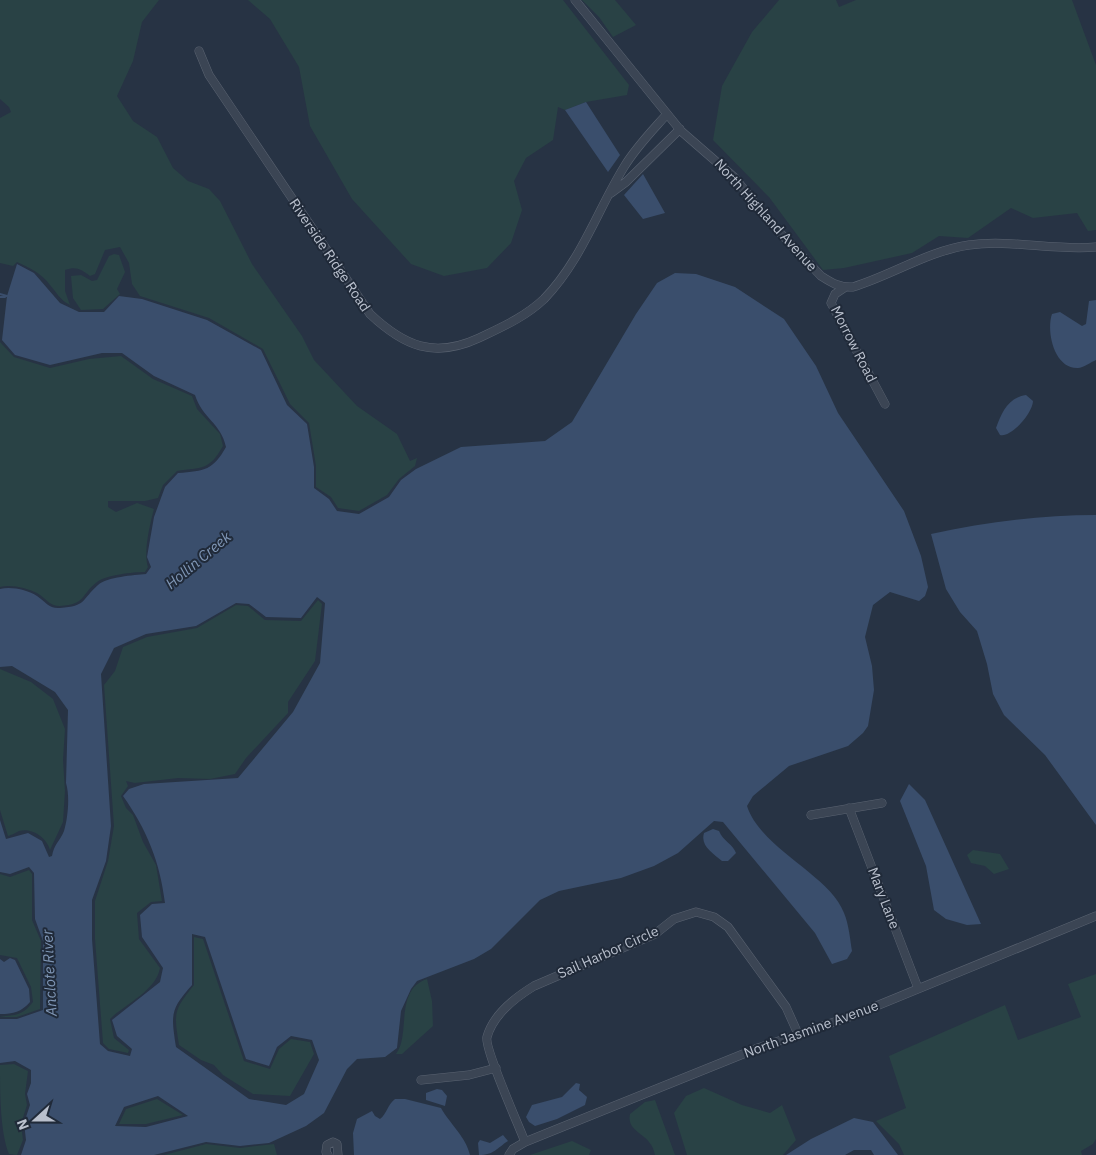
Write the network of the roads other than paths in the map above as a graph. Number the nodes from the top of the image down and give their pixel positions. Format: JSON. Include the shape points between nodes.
{"nodes":[{"id":1,"x":575,"y":0,"type":"edge"},
{"id":2,"x":199,"y":50,"type":"dead end"},
{"id":3,"x":667,"y":114,"type":"junction"},
{"id":4,"x":680,"y":129,"type":"junction"},
{"id":5,"x":610,"y":194,"type":"junction"},
{"id":6,"x":1096,"y":247,"type":"edge"},
{"id":7,"x":844,"y":288,"type":"junction"},
{"id":8,"x":885,"y":404,"type":"dead end"},
{"id":9,"x":882,"y":803,"type":"dead end"},
{"id":10,"x":849,"y":808,"type":"junction"},
{"id":11,"x":811,"y":815,"type":"dead end"},
{"id":12,"x":1096,"y":916,"type":"edge"},
{"id":13,"x":918,"y":988,"type":"junction"},
{"id":14,"x":799,"y":1036,"type":"junction"},
{"id":15,"x":496,"y":1068,"type":"junction"},
{"id":16,"x":421,"y":1080,"type":"dead end"},
{"id":17,"x":525,"y":1142,"type":"junction"},
{"id":18,"x":509,"y":1155,"type":"edge"}],
"edges":[{"from":1,"to":3,"type":"street","name":"North Highland Avenue"},
{"from":2,"to":5,"type":"street","name":"Riverside Ridge Road","via":[[209,75],[370,314],[406,342],[430,347],[459,346],[515,322],[543,299],[566,273]]},
{"from":3,"to":4,"type":"street","name":"North Highland Avenue"},
{"from":3,"to":5,"type":"street","name":"Riverside Ridge Road","via":[[640,143]]},
{"from":4,"to":5,"type":"street","name":"Riverside Ridge Road"},
{"from":4,"to":7,"type":"street","name":"North Highland Avenue","via":[[734,178],[821,276]]},
{"from":6,"to":7,"type":"street","via":[[967,245]]},
{"from":7,"to":8,"type":"street","name":"Morrow Road","via":[[835,294],[831,303]]},
{"from":9,"to":10,"type":"street"},
{"from":10,"to":11,"type":"street"},
{"from":10,"to":13,"type":"street","name":"Mary Lane"},
{"from":12,"to":13,"type":"street","name":"North Jasmine Avenue"},
{"from":13,"to":14,"type":"street","name":"North Jasmine Avenue"},
{"from":14,"to":15,"type":"street","name":"Sail Harbor Circle","via":[[786,1008],[728,927],[714,917],[696,912],[674,919],[655,934],[544,980],[518,997],[493,1024],[487,1038]]},
{"from":14,"to":17,"type":"street","name":"North Jasmine Avenue","via":[[712,1066]]},
{"from":15,"to":16,"type":"street","via":[[469,1075]]},
{"from":15,"to":17,"type":"street","name":"Sail Harbor Circle"},
{"from":17,"to":18,"type":"street","name":"North Jasmine Avenue"}]}
